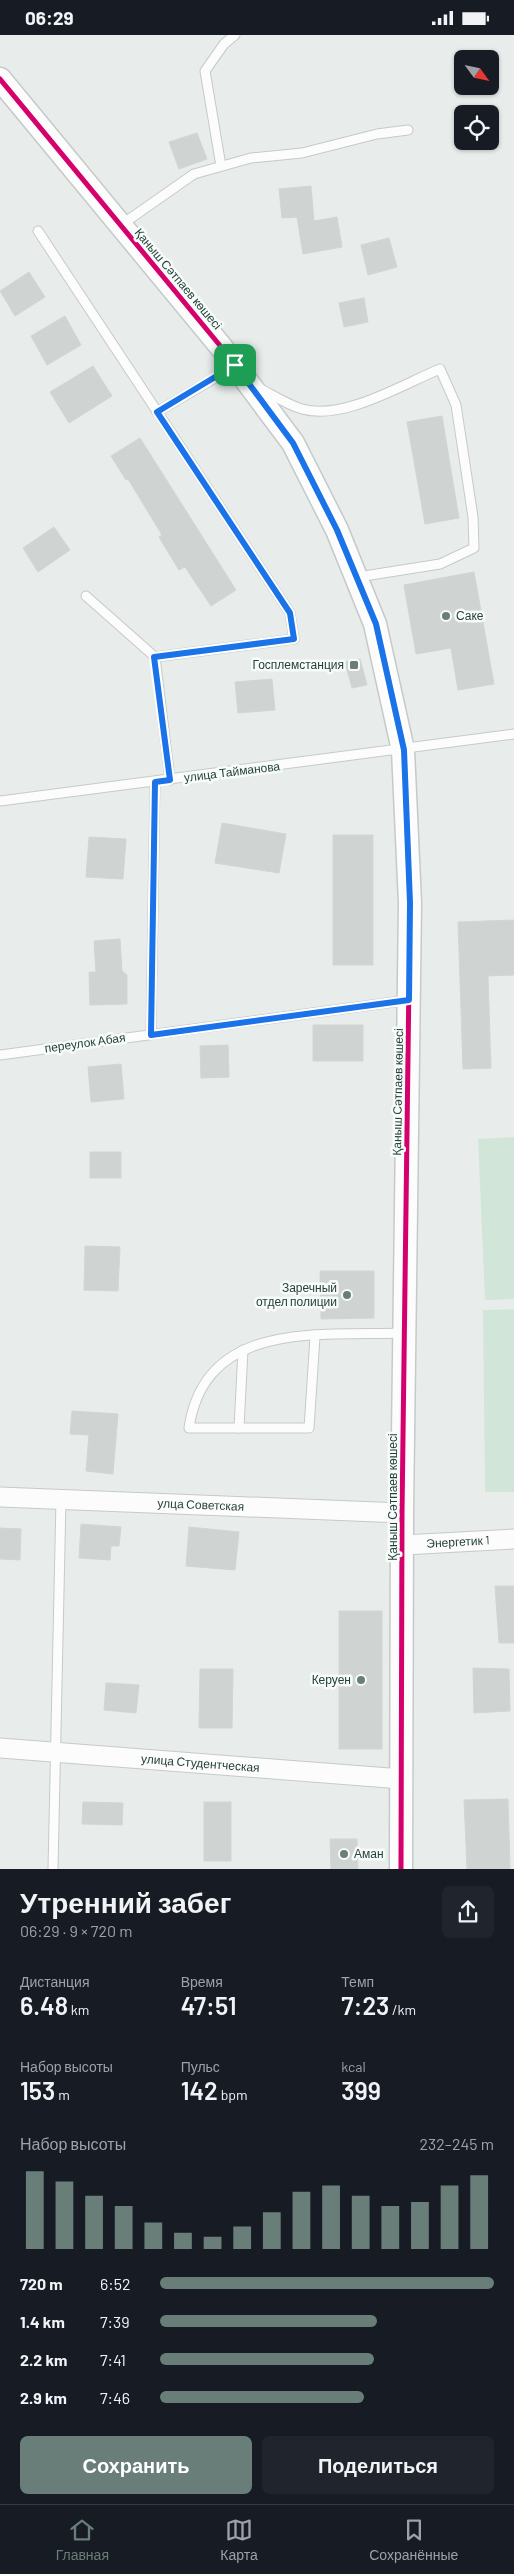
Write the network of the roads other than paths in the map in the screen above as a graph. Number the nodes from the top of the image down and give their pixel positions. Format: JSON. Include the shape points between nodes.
{"nodes":[{"id":1,"x":235,"y":35,"type":"edge"},
{"id":2,"x":0,"y":79,"type":"edge"},
{"id":3,"x":408,"y":130,"type":"dead end"},
{"id":4,"x":221,"y":167,"type":"junction"},
{"id":5,"x":121,"y":226,"type":"junction"},
{"id":6,"x":38,"y":231,"type":"dead end"},
{"id":7,"x":235,"y":365,"type":"junction"},
{"id":8,"x":249,"y":384,"type":"junction"},
{"id":9,"x":157,"y":412,"type":"junction"},
{"id":10,"x":357,"y":577,"type":"junction"},
{"id":11,"x":86,"y":596,"type":"dead end"},
{"id":12,"x":154,"y":657,"type":"junction"},
{"id":13,"x":514,"y":734,"type":"edge"},
{"id":14,"x":404,"y":750,"type":"junction"},
{"id":15,"x":170,"y":780,"type":"junction"},
{"id":16,"x":155,"y":782,"type":"junction"},
{"id":17,"x":0,"y":801,"type":"edge"},
{"id":18,"x":409,"y":1000,"type":"junction"},
{"id":19,"x":151,"y":1035,"type":"junction"},
{"id":20,"x":0,"y":1055,"type":"edge"},
{"id":21,"x":405,"y":1333,"type":"junction"},
{"id":22,"x":315,"y":1337,"type":"junction"},
{"id":23,"x":243,"y":1349,"type":"junction"},
{"id":24,"x":239,"y":1428,"type":"junction"},
{"id":25,"x":0,"y":1497,"type":"edge"},
{"id":26,"x":61,"y":1499,"type":"junction"},
{"id":27,"x":402,"y":1513,"type":"junction"},
{"id":28,"x":514,"y":1539,"type":"edge"},
{"id":29,"x":403,"y":1545,"type":"junction"},
{"id":30,"x":0,"y":1748,"type":"edge"},
{"id":31,"x":55,"y":1752,"type":"junction"},
{"id":32,"x":402,"y":1779,"type":"junction"},
{"id":33,"x":53,"y":1869,"type":"edge"},
{"id":34,"x":401,"y":1869,"type":"edge"}],
"edges":[{"from":1,"to":4,"type":"lane","via":[[224,43],[205,71]]},
{"from":2,"to":5,"type":"street","name":"Қаныш Сәтпаев көшесі"},
{"from":3,"to":4,"type":"lane","via":[[376,134],[302,153],[250,158]]},
{"from":4,"to":5,"type":"lane","via":[[194,174]]},
{"from":5,"to":7,"type":"street","name":"Қаныш Сәтпаев көшесі"},
{"from":6,"to":9,"type":"lane"},
{"from":7,"to":8,"type":"street","name":"Қаныш Сәтпаев көшесі"},
{"from":7,"to":9,"type":"lane"},
{"from":8,"to":10,"type":"street","name":"Қаныш Сәтпаев көшесі","via":[[293,443]]},
{"from":8,"to":10,"type":"lane","via":[[303,409],[330,412],[366,401],[440,369],[456,405],[473,517],[474,548],[440,564]]},
{"from":9,"to":12,"type":"lane","via":[[290,613],[294,639]]},
{"from":10,"to":14,"type":"street","name":"Қаныш Сәтпаев көшесі","via":[[376,624]]},
{"from":11,"to":12,"type":"lane"},
{"from":12,"to":15,"type":"lane"},
{"from":13,"to":14,"type":"lane","name":"улица Тайманова"},
{"from":14,"to":15,"type":"lane","name":"улица Тайманова"},
{"from":14,"to":18,"type":"street","name":"Қаныш Сәтпаев көшесі","via":[[410,903]]},
{"from":15,"to":16,"type":"lane","name":"улица Тайманова"},
{"from":16,"to":17,"type":"lane","name":"улица Тайманова"},
{"from":16,"to":19,"type":"lane"},
{"from":18,"to":19,"type":"lane","name":"переулок Абая"},
{"from":18,"to":21,"type":"street","name":"Қаныш Сәтпаев көшесі"},
{"from":19,"to":20,"type":"lane","name":"переулок Абая"},
{"from":21,"to":22,"type":"lane"},
{"from":21,"to":27,"type":"street","name":"Қаныш Сәтпаев көшесі"},
{"from":22,"to":23,"type":"lane","via":[[265,1342]]},
{"from":22,"to":24,"type":"lane","via":[[309,1428]]},
{"from":23,"to":24,"type":"lane"},
{"from":23,"to":24,"type":"lane","via":[[226,1358],[202,1385],[192,1409],[189,1428]]},
{"from":25,"to":26,"type":"street","name":"улца Советская"},
{"from":26,"to":27,"type":"street","name":"улца Советская"},
{"from":26,"to":31,"type":"lane"},
{"from":27,"to":29,"type":"street","name":"Қаныш Сәтпаев көшесі"},
{"from":28,"to":29,"type":"street","name":"Энергетик 1"},
{"from":29,"to":32,"type":"street","name":"Қаныш Сәтпаев көшесі"},
{"from":30,"to":31,"type":"street","name":"улица Студентческая"},
{"from":31,"to":32,"type":"street","name":"улица Студентческая"},
{"from":31,"to":33,"type":"lane"},
{"from":32,"to":34,"type":"street","name":"Қаныш Сәтпаев көшесі"}]}
